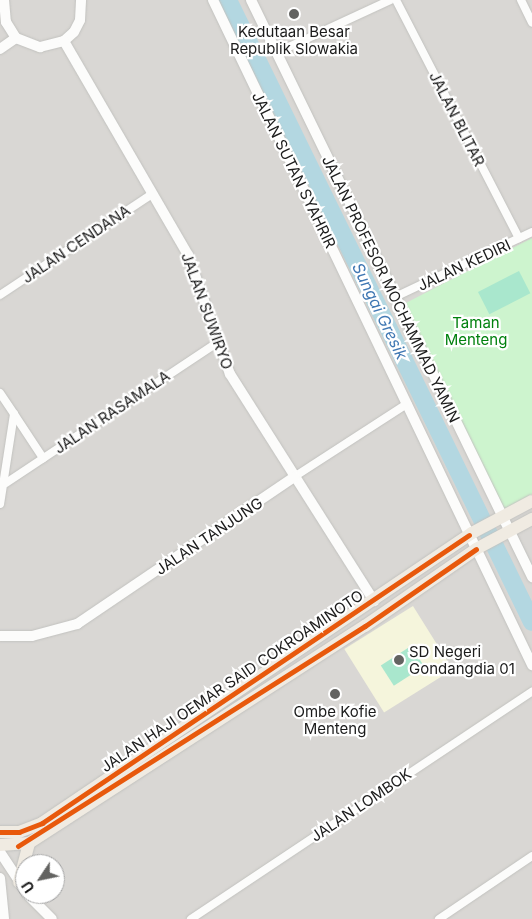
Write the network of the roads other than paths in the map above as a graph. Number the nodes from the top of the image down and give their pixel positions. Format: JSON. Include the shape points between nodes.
{"nodes":[{"id":1,"x":4,"y":0,"type":"edge"},
{"id":2,"x":81,"y":0,"type":"edge"},
{"id":3,"x":213,"y":0,"type":"edge"},
{"id":4,"x":251,"y":0,"type":"edge"},
{"id":5,"x":390,"y":0,"type":"edge"},
{"id":6,"x":396,"y":0,"type":"edge"},
{"id":7,"x":521,"y":0,"type":"edge"},
{"id":8,"x":532,"y":23,"type":"edge"},
{"id":9,"x":3,"y":25,"type":"edge"},
{"id":10,"x":16,"y":38,"type":"junction"},
{"id":11,"x":64,"y":41,"type":"junction"},
{"id":12,"x":0,"y":49,"type":"edge"},
{"id":13,"x":276,"y":53,"type":"junction"},
{"id":14,"x":152,"y":194,"type":"junction"},
{"id":15,"x":532,"y":232,"type":"edge"},
{"id":16,"x":519,"y":238,"type":"junction"},
{"id":17,"x":0,"y":294,"type":"edge"},
{"id":18,"x":395,"y":297,"type":"junction"},
{"id":19,"x":218,"y":342,"type":"junction"},
{"id":20,"x":0,"y":393,"type":"edge"},
{"id":21,"x":407,"y":404,"type":"junction"},
{"id":22,"x":14,"y":414,"type":"junction"},
{"id":23,"x":44,"y":458,"type":"junction"},
{"id":24,"x":294,"y":478,"type":"junction"},
{"id":25,"x":6,"y":483,"type":"junction"},
{"id":26,"x":532,"y":500,"type":"edge"},
{"id":27,"x":0,"y":504,"type":"edge"},
{"id":28,"x":500,"y":516,"type":"junction"},
{"id":29,"x":532,"y":519,"type":"edge"},
{"id":30,"x":508,"y":531,"type":"junction"},
{"id":31,"x":471,"y":534,"type":"junction"},
{"id":32,"x":478,"y":548,"type":"junction"},
{"id":33,"x":532,"y":578,"type":"edge"},
{"id":34,"x":374,"y":601,"type":"junction"},
{"id":35,"x":0,"y":636,"type":"edge"},
{"id":36,"x":532,"y":665,"type":"edge"},
{"id":37,"x":532,"y":692,"type":"edge"},
{"id":38,"x":0,"y":832,"type":"edge"},
{"id":39,"x":23,"y":844,"type":"junction"},
{"id":40,"x":1,"y":853,"type":"edge"},
{"id":41,"x":23,"y":854,"type":"edge"},
{"id":42,"x":532,"y":856,"type":"edge"},
{"id":43,"x":15,"y":875,"type":"edge"},
{"id":44,"x":0,"y":878,"type":"edge"},
{"id":45,"x":2,"y":889,"type":"edge"},
{"id":46,"x":37,"y":904,"type":"edge"},
{"id":47,"x":4,"y":919,"type":"edge"},
{"id":48,"x":52,"y":919,"type":"edge"},
{"id":49,"x":191,"y":919,"type":"edge"},
{"id":50,"x":439,"y":919,"type":"edge"}],
"edges":[{"from":1,"to":9,"type":"street"},
{"from":2,"to":11,"type":"street","via":[[80,20]]},
{"from":3,"to":21,"type":"street","name":"JALAN SUTAN SYAHRIR"},
{"from":4,"to":13,"type":"street","name":"JALAN PROFESOR MOCHAMMAD YAMIN"},
{"from":5,"to":13,"type":"street"},
{"from":6,"to":16,"type":"street","name":"JALAN BLITAR"},
{"from":7,"to":8,"type":"street"},
{"from":9,"to":10,"type":"street"},
{"from":10,"to":11,"type":"street","via":[[40,48]]},
{"from":10,"to":12,"type":"street"},
{"from":11,"to":14,"type":"street","name":"JALAN SUWIRYO"},
{"from":13,"to":18,"type":"street","name":"JALAN PROFESOR MOCHAMMAD YAMIN"},
{"from":14,"to":17,"type":"street","name":"JALAN CENDANA"},
{"from":14,"to":19,"type":"street","name":"JALAN SUWIRYO","via":[[188,255]]},
{"from":15,"to":16,"type":"street","name":"JALAN KEDIRI"},
{"from":16,"to":18,"type":"street","name":"JALAN KEDIRI"},
{"from":18,"to":28,"type":"street","name":"JALAN PROFESOR MOCHAMMAD YAMIN"},
{"from":19,"to":23,"type":"street","name":"JALAN RASAMALA"},
{"from":19,"to":24,"type":"street","name":"JALAN SUWIRYO","via":[[230,374]]},
{"from":20,"to":22,"type":"street"},
{"from":21,"to":24,"type":"street","name":"JALAN TANJUNG"},
{"from":21,"to":31,"type":"street","name":"JALAN SUTAN SYAHRIR"},
{"from":22,"to":23,"type":"street"},
{"from":22,"to":25,"type":"street"},
{"from":23,"to":25,"type":"street","name":"JALAN RASAMALA"},
{"from":24,"to":34,"type":"street","name":"JALAN SUWIRYO"},
{"from":24,"to":35,"type":"street","name":"JALAN TANJUNG","via":[[77,624],[32,636]]},
{"from":25,"to":27,"type":"street"},
{"from":26,"to":28,"type":"main road","name":"JALAN HAJI OEMAR SAID COKROAMINOTO"},
{"from":28,"to":30,"type":"street","name":"JALAN PROFESOR MOCHAMMAD YAMIN"},
{"from":28,"to":31,"type":"main road","name":"JALAN HAJI OEMAR SAID COKROAMINOTO"},
{"from":29,"to":30,"type":"main road","name":"JALAN HAJI OEMAR SAID COKROAMINOTO"},
{"from":30,"to":32,"type":"main road","name":"JALAN HAJI OEMAR SAID COKROAMINOTO"},
{"from":30,"to":33,"type":"street","name":"JALAN PROFESOR MOCHAMMAD YAMIN"},
{"from":31,"to":32,"type":"street","name":"JALAN SUTAN SYAHRIR"},
{"from":31,"to":34,"type":"main road","name":"JALAN HAJI OEMAR SAID COKROAMINOTO"},
{"from":32,"to":36,"type":"street","name":"JALAN SUTAN SYAHRIR"},
{"from":32,"to":39,"type":"main road","name":"JALAN HAJI OEMAR SAID COKROAMINOTO","via":[[365,626]]},
{"from":34,"to":38,"type":"main road","name":"JALAN HAJI OEMAR SAID COKROAMINOTO","via":[[42,823],[19,832]]},
{"from":37,"to":49,"type":"street","name":"JALAN LOMBOK"},
{"from":39,"to":40,"type":"main road"},
{"from":39,"to":41,"type":"main road"},
{"from":40,"to":43,"type":"street"},
{"from":42,"to":50,"type":"street"},
{"from":44,"to":45,"type":"street"},
{"from":45,"to":47,"type":"street"},
{"from":46,"to":48,"type":"street"}]}
